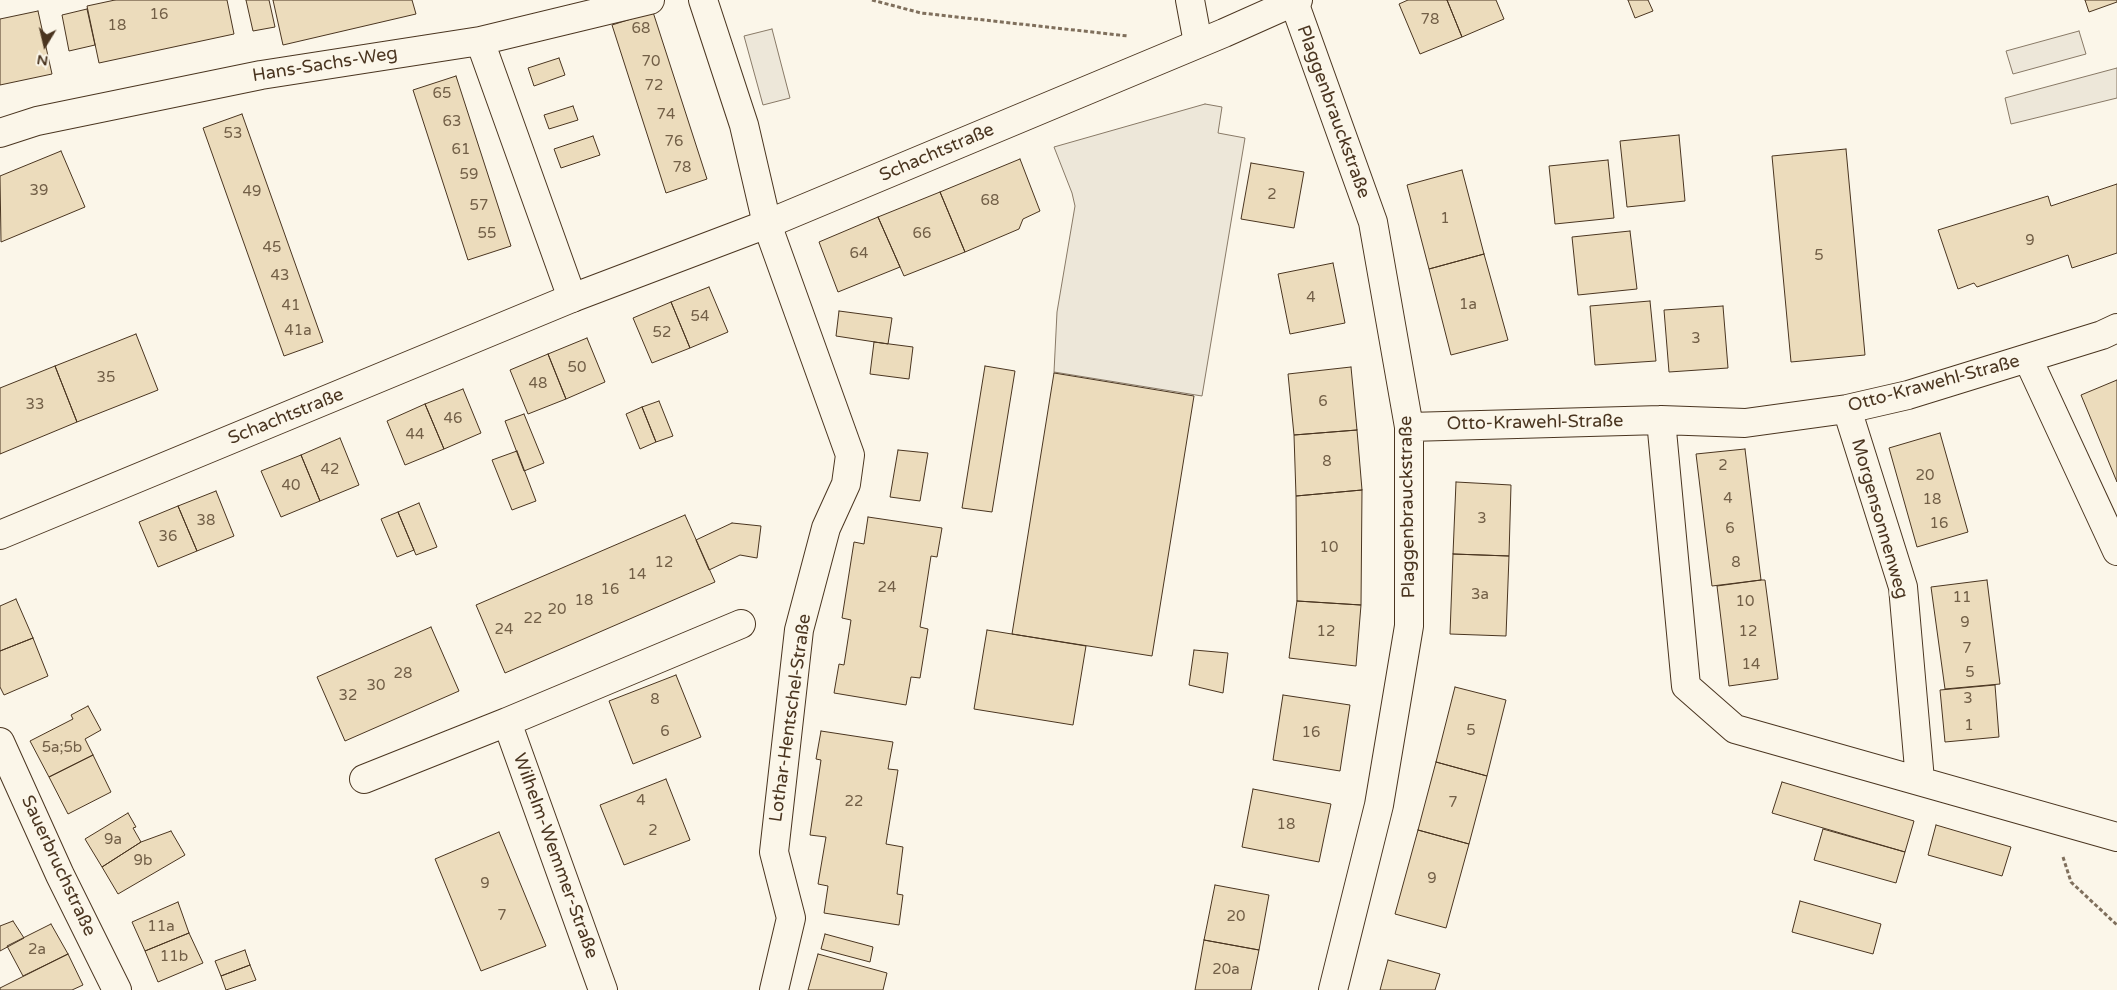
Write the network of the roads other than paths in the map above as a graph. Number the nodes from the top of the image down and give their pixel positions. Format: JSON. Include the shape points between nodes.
{"nodes":[{"id":1,"x":650,"y":0,"type":"edge"},
{"id":2,"x":703,"y":0,"type":"edge"},
{"id":3,"x":1190,"y":0,"type":"edge"},
{"id":4,"x":1296,"y":1,"type":"edge"},
{"id":5,"x":480,"y":41,"type":"junction"},
{"id":6,"x":1198,"y":44,"type":"junction"},
{"id":7,"x":0,"y":133,"type":"edge"},
{"id":8,"x":767,"y":224,"type":"junction"},
{"id":9,"x":572,"y":298,"type":"junction"},
{"id":10,"x":2117,"y":328,"type":"edge"},
{"id":11,"x":2028,"y":358,"type":"junction"},
{"id":12,"x":1847,"y":409,"type":"junction"},
{"id":13,"x":1660,"y":420,"type":"junction"},
{"id":14,"x":1409,"y":427,"type":"junction"},
{"id":15,"x":0,"y":535,"type":"edge"},
{"id":16,"x":2117,"y":551,"type":"edge"},
{"id":17,"x":741,"y":624,"type":"dead end"},
{"id":18,"x":508,"y":722,"type":"junction"},
{"id":19,"x":0,"y":742,"type":"edge"},
{"id":20,"x":364,"y":779,"type":"dead end"},
{"id":21,"x":1920,"y":780,"type":"junction"},
{"id":22,"x":2117,"y":837,"type":"edge"},
{"id":23,"x":117,"y":990,"type":"edge"},
{"id":24,"x":602,"y":990,"type":"edge"},
{"id":25,"x":774,"y":990,"type":"edge"},
{"id":26,"x":1333,"y":990,"type":"edge"}],
"edges":[{"from":1,"to":5,"type":"street","name":"Hans-Sachs-Weg"},
{"from":2,"to":8,"type":"street","name":"Lothar-Hentschel-Straße","via":[[744,125]]},
{"from":3,"to":6,"type":"street"},
{"from":4,"to":6,"type":"street","name":"Schachtstraße"},
{"from":4,"to":14,"type":"street","name":"Plaggenbrauckstraße","via":[[1373,222]]},
{"from":5,"to":7,"type":"street","name":"Hans-Sachs-Weg","via":[[261,75],[37,121]]},
{"from":5,"to":9,"type":"street"},
{"from":6,"to":8,"type":"street","name":"Schachtstraße"},
{"from":8,"to":9,"type":"street","name":"Schachtstraße"},
{"from":8,"to":25,"type":"street","name":"Lothar-Hentschel-Straße","via":[[850,455],[846,484],[826,528],[799,630],[774,852],[791,918]]},
{"from":9,"to":15,"type":"street","name":"Schachtstraße"},
{"from":10,"to":11,"type":"street","name":"Otto-Krawehl-Straße"},
{"from":11,"to":12,"type":"street","name":"Otto-Krawehl-Straße","via":[[1908,395]]},
{"from":11,"to":16,"type":"street","name":"Otto-Krawehl-Straße"},
{"from":12,"to":13,"type":"street","name":"Otto-Krawehl-Straße","via":[[1745,423]]},
{"from":12,"to":21,"type":"street","name":"Morgensonnenweg","via":[[1903,587]]},
{"from":13,"to":14,"type":"street","name":"Otto-Krawehl-Straße"},
{"from":13,"to":21,"type":"street","via":[[1686,686],[1735,729]]},
{"from":14,"to":26,"type":"street","name":"Plaggenbrauckstraße","via":[[1409,626],[1379,804]]},
{"from":17,"to":18,"type":"street"},
{"from":18,"to":20,"type":"street"},
{"from":18,"to":24,"type":"street","name":"Wilhelm-Wemmer-Straße"},
{"from":19,"to":23,"type":"street","name":"Sauerbruchstraße","via":[[60,876]]},
{"from":21,"to":22,"type":"street"}]}
